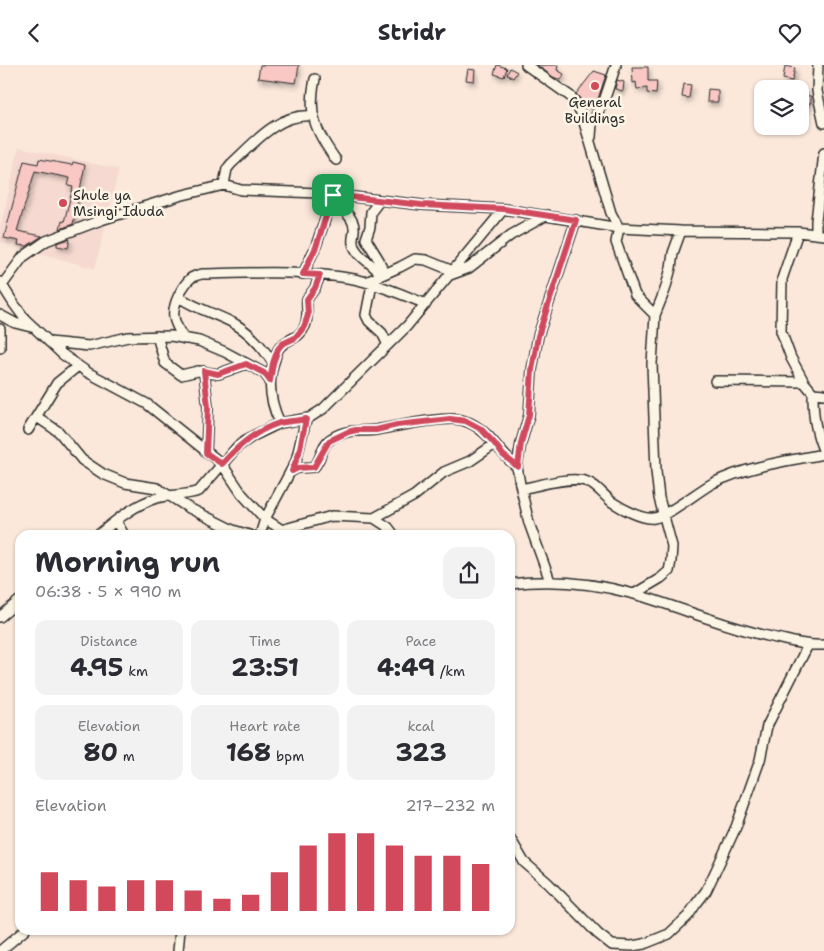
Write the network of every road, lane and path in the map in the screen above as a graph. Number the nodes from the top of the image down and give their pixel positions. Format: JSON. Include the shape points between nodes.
{"nodes":[{"id":1,"x":526,"y":65,"type":"edge"},
{"id":2,"x":616,"y":65,"type":"edge"},
{"id":3,"x":818,"y":65,"type":"edge"},
{"id":4,"x":315,"y":79,"type":"dead end"},
{"id":5,"x":312,"y":116,"type":"junction"},
{"id":6,"x":824,"y":123,"type":"edge"},
{"id":7,"x":590,"y":142,"type":"junction"},
{"id":8,"x":824,"y":159,"type":"edge"},
{"id":9,"x":336,"y":160,"type":"dead end"},
{"id":10,"x":224,"y":184,"type":"dead end"},
{"id":11,"x":332,"y":198,"type":"junction"},
{"id":12,"x":380,"y":200,"type":"junction"},
{"id":13,"x":504,"y":209,"type":"junction"},
{"id":14,"x":547,"y":215,"type":"junction"},
{"id":15,"x":576,"y":220,"type":"junction"},
{"id":16,"x":619,"y":227,"type":"junction"},
{"id":17,"x":680,"y":231,"type":"junction"},
{"id":18,"x":798,"y":232,"type":"junction"},
{"id":19,"x":820,"y":235,"type":"edge"},
{"id":20,"x":452,"y":273,"type":"junction"},
{"id":21,"x":303,"y":274,"type":"junction"},
{"id":22,"x":320,"y":275,"type":"junction"},
{"id":23,"x":382,"y":275,"type":"junction"},
{"id":24,"x":1,"y":283,"type":"edge"},
{"id":25,"x":369,"y":283,"type":"junction"},
{"id":26,"x":179,"y":297,"type":"junction"},
{"id":27,"x":426,"y":304,"type":"junction"},
{"id":28,"x":0,"y":315,"type":"edge"},
{"id":29,"x":655,"y":315,"type":"junction"},
{"id":30,"x":0,"y":329,"type":"edge"},
{"id":31,"x":37,"y":329,"type":"junction"},
{"id":32,"x":157,"y":336,"type":"junction"},
{"id":33,"x":184,"y":339,"type":"junction"},
{"id":34,"x":49,"y":342,"type":"junction"},
{"id":35,"x":388,"y":345,"type":"junction"},
{"id":36,"x":0,"y":348,"type":"edge"},
{"id":37,"x":273,"y":363,"type":"junction"},
{"id":38,"x":246,"y":364,"type":"junction"},
{"id":39,"x":78,"y":366,"type":"junction"},
{"id":40,"x":204,"y":371,"type":"junction"},
{"id":41,"x":270,"y":381,"type":"junction"},
{"id":42,"x":715,"y":381,"type":"dead end"},
{"id":43,"x":804,"y":382,"type":"junction"},
{"id":44,"x":813,"y":393,"type":"junction"},
{"id":45,"x":824,"y":394,"type":"edge"},
{"id":46,"x":37,"y":417,"type":"junction"},
{"id":47,"x":306,"y":419,"type":"junction"},
{"id":48,"x":280,"y":423,"type":"junction"},
{"id":49,"x":28,"y":430,"type":"dead end"},
{"id":50,"x":495,"y":444,"type":"junction"},
{"id":51,"x":206,"y":453,"type":"junction"},
{"id":52,"x":824,"y":453,"type":"edge"},
{"id":53,"x":222,"y":464,"type":"junction"},
{"id":54,"x":518,"y":467,"type":"junction"},
{"id":55,"x":292,"y":471,"type":"junction"},
{"id":56,"x":521,"y":489,"type":"junction"},
{"id":57,"x":171,"y":495,"type":"junction"},
{"id":58,"x":664,"y":515,"type":"junction"},
{"id":59,"x":374,"y":518,"type":"junction"},
{"id":60,"x":265,"y":519,"type":"junction"},
{"id":61,"x":116,"y":521,"type":"junction"},
{"id":62,"x":104,"y":530,"type":"edge"},
{"id":63,"x":121,"y":530,"type":"edge"},
{"id":64,"x":235,"y":530,"type":"edge"},
{"id":65,"x":262,"y":530,"type":"edge"},
{"id":66,"x":281,"y":530,"type":"joint"},
{"id":67,"x":390,"y":530,"type":"edge"},
{"id":68,"x":550,"y":581,"type":"junction"},
{"id":69,"x":515,"y":584,"type":"edge"},
{"id":70,"x":634,"y":594,"type":"junction"},
{"id":71,"x":15,"y":604,"type":"edge"},
{"id":72,"x":0,"y":617,"type":"edge"},
{"id":73,"x":808,"y":645,"type":"junction"},
{"id":74,"x":824,"y":645,"type":"edge"},
{"id":75,"x":515,"y":847,"type":"edge"},
{"id":76,"x":19,"y":935,"type":"edge"},
{"id":77,"x":180,"y":935,"type":"edge"},
{"id":78,"x":0,"y":951,"type":"edge"},
{"id":79,"x":178,"y":951,"type":"edge"}],
"edges":[{"from":1,"to":7,"type":"street","via":[[576,103]]},
{"from":2,"to":7,"type":"street","via":[[604,101],[592,123]]},
{"from":3,"to":6,"type":"street","via":[[817,91]]},
{"from":4,"to":5,"type":"street"},
{"from":5,"to":9,"type":"street","via":[[320,137]]},
{"from":5,"to":10,"type":"street","via":[[288,118],[273,127],[231,164]]},
{"from":7,"to":16,"type":"street","via":[[611,213]]},
{"from":8,"to":19,"type":"street","via":[[816,221]]},
{"from":11,"to":12,"type":"street"},
{"from":11,"to":21,"type":"street","via":[[316,247]]},
{"from":11,"to":23,"type":"street","via":[[352,220],[356,251]]},
{"from":11,"to":24,"type":"street","via":[[310,193],[241,190],[224,185],[179,196],[46,241],[23,257]]},
{"from":12,"to":13,"type":"street"},
{"from":12,"to":23,"type":"street","via":[[371,212],[366,239],[379,260]]},
{"from":13,"to":14,"type":"street"},
{"from":13,"to":20,"type":"street"},
{"from":14,"to":15,"type":"street"},
{"from":14,"to":20,"type":"street","via":[[511,235],[469,268]]},
{"from":15,"to":16,"type":"street"},
{"from":15,"to":54,"type":"street","via":[[536,344],[529,415]]},
{"from":16,"to":17,"type":"street"},
{"from":16,"to":29,"type":"street","via":[[616,242],[631,284],[636,295]]},
{"from":17,"to":18,"type":"street"},
{"from":17,"to":29,"type":"street"},
{"from":18,"to":19,"type":"street"},
{"from":18,"to":43,"type":"street","via":[[782,279],[781,331]]},
{"from":20,"to":23,"type":"street","via":[[426,260],[414,259]]},
{"from":20,"to":27,"type":"street"},
{"from":21,"to":22,"type":"street"},
{"from":21,"to":26,"type":"street","via":[[202,274],[187,282]]},
{"from":22,"to":25,"type":"street"},
{"from":22,"to":37,"type":"street","via":[[307,299],[308,315],[304,327],[295,338],[282,344]]},
{"from":23,"to":25,"type":"street"},
{"from":24,"to":31,"type":"street","via":[[14,304]]},
{"from":25,"to":27,"type":"street"},
{"from":25,"to":35,"type":"street","via":[[366,315]]},
{"from":26,"to":33,"type":"street","via":[[174,318]]},
{"from":26,"to":37,"type":"street","via":[[242,329]]},
{"from":27,"to":35,"type":"street"},
{"from":28,"to":31,"type":"street"},
{"from":29,"to":58,"type":"street","via":[[652,364],[655,445]]},
{"from":30,"to":36,"type":"street"},
{"from":31,"to":34,"type":"street"},
{"from":32,"to":33,"type":"street"},
{"from":32,"to":34,"type":"street","via":[[89,345]]},
{"from":32,"to":40,"type":"street","via":[[164,363],[177,373],[186,375]]},
{"from":33,"to":38,"type":"street","via":[[213,347]]},
{"from":34,"to":39,"type":"street"},
{"from":35,"to":47,"type":"street","via":[[324,409]]},
{"from":37,"to":41,"type":"street"},
{"from":38,"to":40,"type":"street","via":[[218,374]]},
{"from":38,"to":41,"type":"street","via":[[264,373]]},
{"from":39,"to":46,"type":"street","via":[[56,383]]},
{"from":39,"to":51,"type":"street","via":[[147,404]]},
{"from":40,"to":51,"type":"street","via":[[208,407]]},
{"from":41,"to":48,"type":"street","via":[[272,403]]},
{"from":42,"to":43,"type":"street"},
{"from":43,"to":44,"type":"street"},
{"from":44,"to":45,"type":"street"},
{"from":44,"to":52,"type":"street","via":[[813,416]]},
{"from":46,"to":49,"type":"street"},
{"from":46,"to":57,"type":"street","via":[[58,432],[82,460],[103,474],[125,483],[157,488]]},
{"from":47,"to":48,"type":"street"},
{"from":47,"to":55,"type":"street"},
{"from":48,"to":53,"type":"street","via":[[253,435]]},
{"from":50,"to":54,"type":"street"},
{"from":50,"to":55,"type":"street","via":[[481,429],[459,419],[356,430],[329,441],[314,467]]},
{"from":50,"to":59,"type":"street","via":[[470,461],[444,472],[414,496]]},
{"from":51,"to":53,"type":"street"},
{"from":52,"to":58,"type":"street","via":[[729,476],[702,489]]},
{"from":53,"to":57,"type":"street","via":[[199,491]]},
{"from":53,"to":60,"type":"street","via":[[242,494]]},
{"from":54,"to":56,"type":"street"},
{"from":55,"to":60,"type":"street"},
{"from":56,"to":58,"type":"street","via":[[584,480],[631,512],[649,518]]},
{"from":56,"to":68,"type":"street","via":[[529,523]]},
{"from":57,"to":61,"type":"street","via":[[142,504]]},
{"from":57,"to":64,"type":"street"},
{"from":58,"to":70,"type":"street","via":[[672,546],[670,566],[661,579]]},
{"from":59,"to":66,"type":"street","via":[[332,516]]},
{"from":59,"to":67,"type":"street"},
{"from":60,"to":65,"type":"street"},
{"from":60,"to":66,"type":"street"},
{"from":61,"to":62,"type":"street"},
{"from":61,"to":63,"type":"street"},
{"from":68,"to":69,"type":"street"},
{"from":68,"to":70,"type":"street"},
{"from":70,"to":73,"type":"street","via":[[746,631]]},
{"from":71,"to":72,"type":"street"},
{"from":73,"to":74,"type":"street"},
{"from":73,"to":75,"type":"street","via":[[767,727],[760,760],[736,827],[706,891],[688,916],[669,934],[644,944],[612,945],[524,862]]},
{"from":76,"to":78,"type":"street"},
{"from":77,"to":79,"type":"street"}]}
